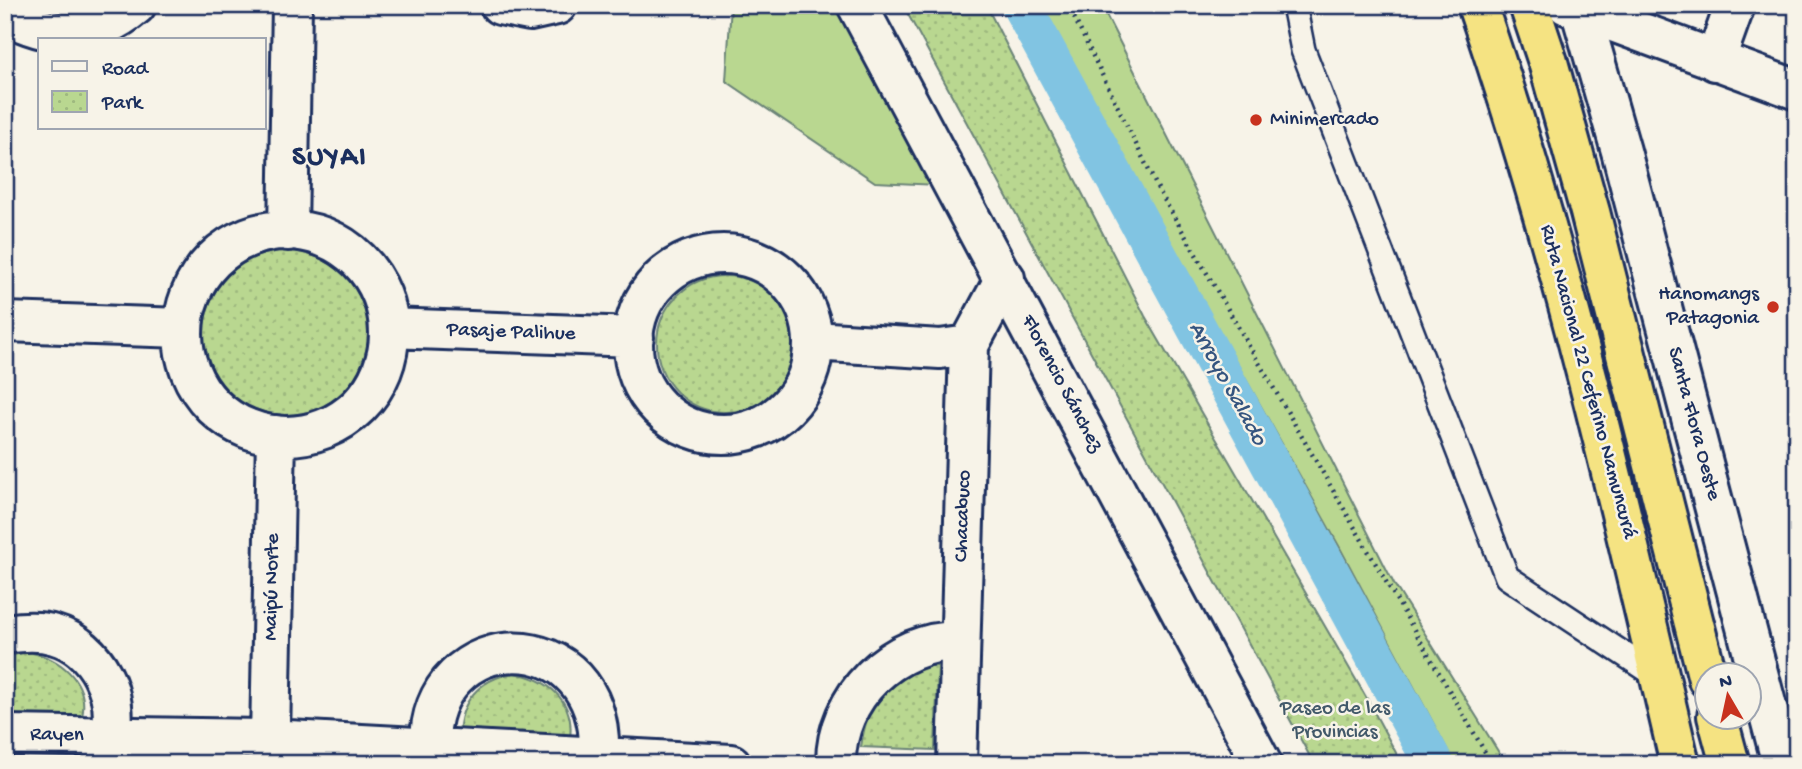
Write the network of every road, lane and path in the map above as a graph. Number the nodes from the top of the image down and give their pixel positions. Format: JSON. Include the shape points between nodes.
{"nodes":[{"id":1,"x":136,"y":5,"type":"edge"},
{"id":2,"x":292,"y":5,"type":"edge"},
{"id":3,"x":500,"y":5,"type":"edge"},
{"id":4,"x":557,"y":5,"type":"edge"},
{"id":5,"x":857,"y":5,"type":"edge"},
{"id":6,"x":1068,"y":5,"type":"edge"},
{"id":7,"x":1294,"y":5,"type":"edge"},
{"id":8,"x":1477,"y":5,"type":"edge"},
{"id":9,"x":1529,"y":5,"type":"edge"},
{"id":10,"x":1735,"y":5,"type":"edge"},
{"id":11,"x":1575,"y":7,"type":"edge"},
{"id":12,"x":5,"y":14,"type":"edge"},
{"id":13,"x":1716,"y":61,"type":"junction"},
{"id":14,"x":1797,"y":90,"type":"edge"},
{"id":15,"x":288,"y":231,"type":"junction"},
{"id":16,"x":1005,"y":278,"type":"junction"},
{"id":17,"x":5,"y":322,"type":"edge"},
{"id":18,"x":183,"y":328,"type":"junction"},
{"id":19,"x":389,"y":328,"type":"junction"},
{"id":20,"x":634,"y":337,"type":"junction"},
{"id":21,"x":813,"y":341,"type":"junction"},
{"id":22,"x":969,"y":345,"type":"junction"},
{"id":23,"x":276,"y":435,"type":"junction"},
{"id":24,"x":5,"y":634,"type":"edge"},
{"id":25,"x":960,"y":641,"type":"junction"},
{"id":26,"x":1702,"y":660,"type":"edge"},
{"id":27,"x":1660,"y":678,"type":"junction"},
{"id":28,"x":1721,"y":730,"type":"edge"},
{"id":29,"x":5,"y":735,"type":"edge"},
{"id":30,"x":110,"y":737,"type":"junction"},
{"id":31,"x":291,"y":748,"type":"edge"},
{"id":32,"x":430,"y":748,"type":"junction"},
{"id":33,"x":599,"y":757,"type":"junction"},
{"id":34,"x":731,"y":764,"type":"edge"},
{"id":35,"x":836,"y":764,"type":"edge"},
{"id":36,"x":957,"y":764,"type":"edge"},
{"id":37,"x":1262,"y":764,"type":"edge"},
{"id":38,"x":1492,"y":764,"type":"edge"},
{"id":39,"x":1679,"y":764,"type":"edge"},
{"id":40,"x":1730,"y":764,"type":"edge"},
{"id":41,"x":1782,"y":764,"type":"edge"}],
"edges":[{"from":1,"to":12,"type":"street","via":[[122,18],[94,30],[64,34],[33,28]]},
{"from":2,"to":15,"type":"street"},
{"from":3,"to":4,"type":"street","via":[[530,11]]},
{"from":5,"to":16,"type":"street","name":"Florencio Sánchez"},
{"from":6,"to":38,"type":"path","via":[[1158,188]]},
{"from":7,"to":27,"type":"lane","via":[[1303,50],[1507,577]]},
{"from":8,"to":27,"type":"highway","name":"Ruta Nacional 22 Ceferino Namuncurá","via":[[1542,212],[1604,439]]},
{"from":9,"to":26,"type":"highway","name":"Ruta Nacional 22 Ceferino Namuncurá","via":[[1590,212]]},
{"from":10,"to":13,"type":"street"},
{"from":11,"to":13,"type":"street"},
{"from":11,"to":41,"type":"street","name":"Santa Flora Oeste","via":[[1621,151]]},
{"from":13,"to":14,"type":"street"},
{"from":15,"to":18,"type":"street","via":[[259,233],[229,247],[204,270],[188,299]]},
{"from":15,"to":19,"type":"street","via":[[328,238],[357,258],[378,285]]},
{"from":16,"to":22,"type":"street","name":"Chacabuco"},
{"from":16,"to":37,"type":"street","name":"Florencio Sánchez"},
{"from":17,"to":18,"type":"street"},
{"from":18,"to":23,"type":"street","via":[[187,366],[204,396],[228,419]]},
{"from":19,"to":20,"type":"street","name":"Pasaje Palihue"},
{"from":19,"to":23,"type":"street","via":[[388,353],[376,385],[354,412],[325,429]]},
{"from":20,"to":21,"type":"street","via":[[647,295],[668,272],[695,258],[725,253],[755,259],[780,274],[800,295]]},
{"from":20,"to":21,"type":"street","via":[[641,382],[658,407],[683,425],[711,433],[740,433],[768,422],[791,404],[806,380]]},
{"from":21,"to":22,"type":"street","via":[[940,349]]},
{"from":22,"to":25,"type":"street","name":"Chacabuco"},
{"from":23,"to":31,"type":"street","name":"Maipú Norte"},
{"from":24,"to":30,"type":"street","name":"Rayen","via":[[56,635],[80,648],[100,670],[111,695]]},
{"from":25,"to":35,"type":"street","via":[[942,641],[904,653],[872,676],[848,708],[836,745]]},
{"from":25,"to":36,"type":"street","name":"Chacabuco"},
{"from":27,"to":39,"type":"highway","name":"Ruta Nacional 22 Ceferino Namuncurá"},
{"from":28,"to":40,"type":"highway"},
{"from":29,"to":30,"type":"street","name":"Rayen"},
{"from":30,"to":31,"type":"street","name":"Rayen"},
{"from":31,"to":32,"type":"street","name":"Rayen"},
{"from":32,"to":33,"type":"street","name":"Rayen"},
{"from":32,"to":33,"type":"street","via":[[433,713],[445,688],[464,668],[489,655],[516,652],[543,656],[568,669],[587,691],[598,716]]},
{"from":33,"to":34,"type":"street","name":"Rayen"}]}
